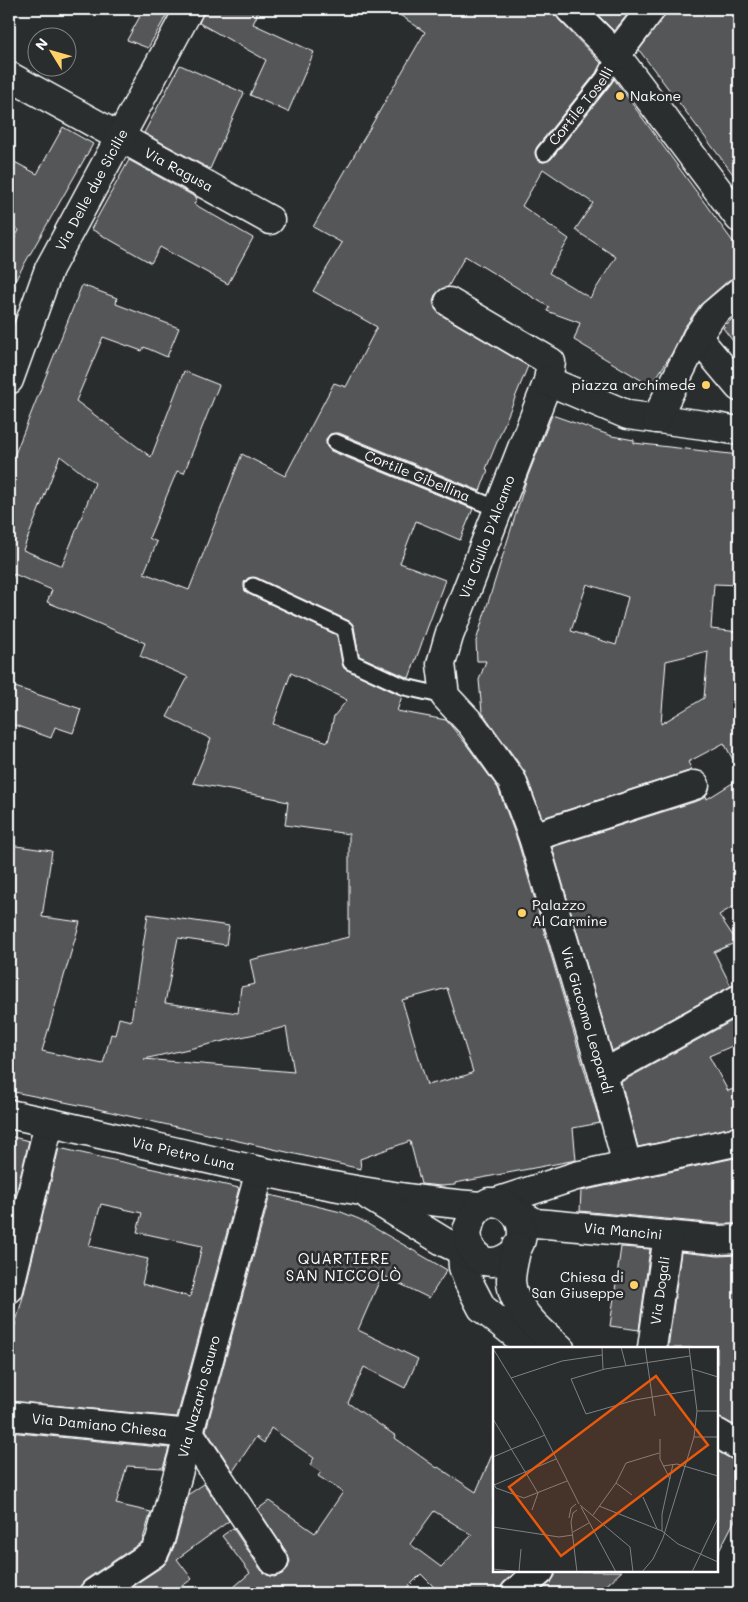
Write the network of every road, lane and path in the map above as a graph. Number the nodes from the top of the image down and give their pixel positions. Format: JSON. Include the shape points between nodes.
{"nodes":[{"id":1,"x":189,"y":9,"type":"edge"},
{"id":2,"x":570,"y":9,"type":"edge"},
{"id":3,"x":651,"y":9,"type":"edge"},
{"id":4,"x":616,"y":55,"type":"junction"},
{"id":5,"x":9,"y":76,"type":"edge"},
{"id":6,"x":120,"y":137,"type":"junction"},
{"id":7,"x":544,"y":153,"type":"dead end"},
{"id":8,"x":739,"y":218,"type":"edge"},
{"id":9,"x":270,"y":220,"type":"dead end"},
{"id":10,"x":739,"y":292,"type":"edge"},
{"id":11,"x":449,"y":302,"type":"dead end"},
{"id":12,"x":697,"y":337,"type":"junction"},
{"id":13,"x":9,"y":380,"type":"edge"},
{"id":14,"x":548,"y":380,"type":"junction"},
{"id":15,"x":739,"y":387,"type":"edge"},
{"id":16,"x":656,"y":419,"type":"junction"},
{"id":17,"x":739,"y":431,"type":"edge"},
{"id":18,"x":335,"y":442,"type":"dead end"},
{"id":19,"x":498,"y":509,"type":"junction"},
{"id":20,"x":253,"y":586,"type":"dead end"},
{"id":21,"x":445,"y":696,"type":"junction"},
{"id":22,"x":694,"y":785,"type":"dead end"},
{"id":23,"x":533,"y":837,"type":"junction"},
{"id":24,"x":739,"y":999,"type":"edge"},
{"id":25,"x":603,"y":1074,"type":"junction"},
{"id":26,"x":9,"y":1114,"type":"edge"},
{"id":27,"x":49,"y":1123,"type":"junction"},
{"id":28,"x":739,"y":1141,"type":"edge"},
{"id":29,"x":627,"y":1165,"type":"junction"},
{"id":30,"x":260,"y":1171,"type":"junction"},
{"id":31,"x":576,"y":1176,"type":"junction"},
{"id":32,"x":359,"y":1190,"type":"junction"},
{"id":33,"x":496,"y":1205,"type":"junction"},
{"id":34,"x":668,"y":1235,"type":"junction"},
{"id":35,"x":525,"y":1237,"type":"junction"},
{"id":36,"x":739,"y":1239,"type":"edge"},
{"id":37,"x":471,"y":1247,"type":"junction"},
{"id":38,"x":9,"y":1289,"type":"edge"},
{"id":39,"x":531,"y":1347,"type":"edge"},
{"id":40,"x":559,"y":1347,"type":"edge"},
{"id":41,"x":652,"y":1347,"type":"edge"},
{"id":42,"x":9,"y":1416,"type":"edge"},
{"id":43,"x":190,"y":1434,"type":"junction"},
{"id":44,"x":718,"y":1434,"type":"edge"},
{"id":45,"x":739,"y":1446,"type":"edge"},
{"id":46,"x":274,"y":1561,"type":"dead end"},
{"id":47,"x":539,"y":1572,"type":"edge"},
{"id":48,"x":94,"y":1593,"type":"edge"},
{"id":49,"x":515,"y":1593,"type":"edge"}],
"edges":[{"from":1,"to":6,"type":"street","name":"Via Delle due Sicilie"},
{"from":2,"to":4,"type":"street"},
{"from":3,"to":4,"type":"street"},
{"from":4,"to":7,"type":"lane","name":"Cortile Toselli","via":[[604,78]]},
{"from":4,"to":8,"type":"street"},
{"from":5,"to":6,"type":"street","name":"Via Ragusa"},
{"from":6,"to":9,"type":"street","name":"Via Ragusa"},
{"from":6,"to":13,"type":"street","name":"Via Delle due Sicilie","via":[[49,269]]},
{"from":10,"to":12,"type":"street","via":[[713,314]]},
{"from":11,"to":14,"type":"street","via":[[552,362]]},
{"from":12,"to":15,"type":"street"},
{"from":12,"to":16,"type":"street"},
{"from":14,"to":16,"type":"street","via":[[628,415]]},
{"from":14,"to":19,"type":"street","name":"Via Ciullo D'Alcamo"},
{"from":16,"to":17,"type":"street"},
{"from":18,"to":19,"type":"lane","name":"Cortile Gibellina"},
{"from":19,"to":21,"type":"street","name":"Via Ciullo D'Alcamo","via":[[441,664]]},
{"from":20,"to":21,"type":"lane","via":[[345,629],[350,662],[405,687]]},
{"from":21,"to":23,"type":"street","name":"Via Giacomo Leopardi","via":[[472,725],[512,781]]},
{"from":22,"to":23,"type":"street"},
{"from":23,"to":25,"type":"street","name":"Via Giacomo Leopardi"},
{"from":24,"to":25,"type":"street"},
{"from":25,"to":29,"type":"street","name":"Via Giacomo Leopardi"},
{"from":26,"to":27,"type":"street","name":"Via Pietro Luna"},
{"from":27,"to":30,"type":"street","name":"Via Pietro Luna"},
{"from":27,"to":38,"type":"street"},
{"from":28,"to":29,"type":"street"},
{"from":29,"to":31,"type":"street"},
{"from":30,"to":32,"type":"street","name":"Via Pietro Luna"},
{"from":30,"to":43,"type":"street","name":"Via Nazario Sauro"},
{"from":31,"to":33,"type":"street"},
{"from":31,"to":35,"type":"street"},
{"from":32,"to":33,"type":"street","name":"Via Pietro Luna","via":[[441,1203]]},
{"from":32,"to":37,"type":"street","name":"Via Pietro Luna","via":[[414,1225]]},
{"from":33,"to":35,"type":"street","via":[[519,1219]]},
{"from":33,"to":37,"type":"street","via":[[470,1220]]},
{"from":34,"to":35,"type":"street","name":"Via Mancini"},
{"from":34,"to":36,"type":"street","name":"Via Mancini"},
{"from":34,"to":41,"type":"street","name":"Via Dogali"},
{"from":35,"to":37,"type":"street","via":[[507,1258],[492,1262]]},
{"from":35,"to":40,"type":"street","via":[[511,1281],[514,1298],[536,1329]]},
{"from":37,"to":39,"type":"street","via":[[463,1267],[482,1308]]},
{"from":42,"to":43,"type":"street","name":"Via Damiano Chiesa"},
{"from":43,"to":46,"type":"street"},
{"from":43,"to":48,"type":"street","name":"Via Nazario Sauro","via":[[154,1554]]},
{"from":44,"to":45,"type":"street"},
{"from":47,"to":49,"type":"street"}]}
